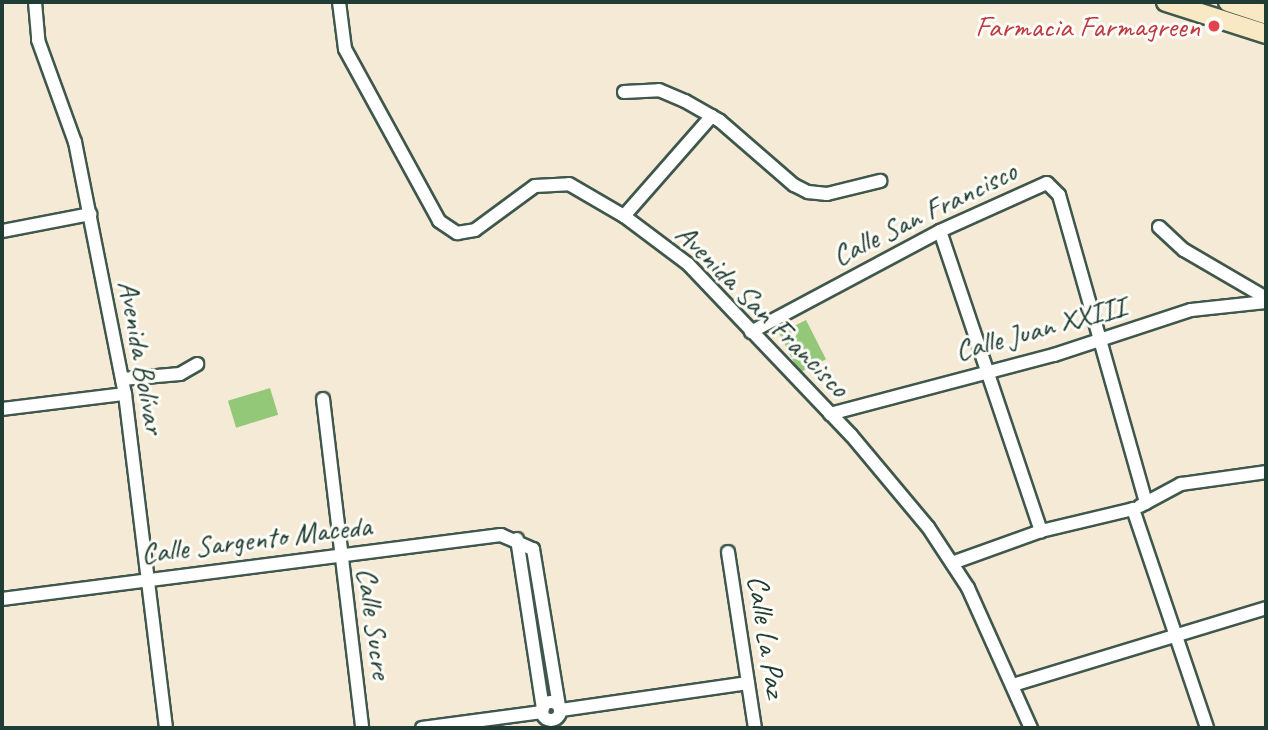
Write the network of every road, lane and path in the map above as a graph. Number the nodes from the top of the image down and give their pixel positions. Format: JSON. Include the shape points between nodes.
{"nodes":[{"id":1,"x":35,"y":2,"type":"edge"},
{"id":2,"x":339,"y":2,"type":"edge"},
{"id":3,"x":1166,"y":2,"type":"edge"},
{"id":4,"x":1228,"y":2,"type":"edge"},
{"id":5,"x":1266,"y":14,"type":"edge"},
{"id":6,"x":1266,"y":34,"type":"edge"},
{"id":7,"x":624,"y":92,"type":"dead end"},
{"id":8,"x":712,"y":116,"type":"junction"},
{"id":9,"x":880,"y":181,"type":"dead end"},
{"id":10,"x":90,"y":215,"type":"junction"},
{"id":11,"x":624,"y":216,"type":"junction"},
{"id":12,"x":1159,"y":227,"type":"dead end"},
{"id":13,"x":2,"y":231,"type":"edge"},
{"id":14,"x":940,"y":231,"type":"junction"},
{"id":15,"x":1266,"y":300,"type":"edge"},
{"id":16,"x":751,"y":332,"type":"junction"},
{"id":17,"x":1100,"y":340,"type":"junction"},
{"id":18,"x":197,"y":364,"type":"dead end"},
{"id":19,"x":989,"y":369,"type":"junction"},
{"id":20,"x":122,"y":379,"type":"junction"},
{"id":21,"x":125,"y":394,"type":"junction"},
{"id":22,"x":323,"y":399,"type":"dead end"},
{"id":23,"x":2,"y":409,"type":"edge"},
{"id":24,"x":830,"y":414,"type":"junction"},
{"id":25,"x":1266,"y":471,"type":"edge"},
{"id":26,"x":1140,"y":506,"type":"junction"},
{"id":27,"x":1041,"y":531,"type":"junction"},
{"id":28,"x":517,"y":539,"type":"junction"},
{"id":29,"x":729,"y":552,"type":"dead end"},
{"id":30,"x":339,"y":556,"type":"junction"},
{"id":31,"x":952,"y":563,"type":"junction"},
{"id":32,"x":148,"y":578,"type":"junction"},
{"id":33,"x":2,"y":599,"type":"edge"},
{"id":34,"x":1266,"y":608,"type":"edge"},
{"id":35,"x":1175,"y":635,"type":"junction"},
{"id":36,"x":748,"y":683,"type":"junction"},
{"id":37,"x":1013,"y":685,"type":"junction"},
{"id":38,"x":560,"y":715,"type":"edge"},
{"id":39,"x":543,"y":716,"type":"edge"},
{"id":40,"x":166,"y":728,"type":"edge"},
{"id":41,"x":362,"y":728,"type":"edge"},
{"id":42,"x":422,"y":728,"type":"edge"},
{"id":43,"x":755,"y":728,"type":"edge"},
{"id":44,"x":1031,"y":728,"type":"edge"},
{"id":45,"x":1207,"y":728,"type":"edge"}],
"edges":[{"from":1,"to":10,"type":"street","name":"Avenida Bolívar","via":[[38,40],[75,142]]},
{"from":2,"to":11,"type":"street","name":"Avenida San Francisco","via":[[345,49],[376,113],[449,231],[475,230],[521,195],[552,182],[569,184]]},
{"from":3,"to":6,"type":"main road"},
{"from":4,"to":5,"type":"main road"},
{"from":7,"to":8,"type":"street","via":[[659,90]]},
{"from":8,"to":9,"type":"street","via":[[808,192],[827,194]]},
{"from":8,"to":11,"type":"street"},
{"from":10,"to":13,"type":"street"},
{"from":10,"to":20,"type":"street","name":"Avenida Bolívar"},
{"from":11,"to":16,"type":"street","name":"Avenida San Francisco","via":[[688,264]]},
{"from":12,"to":15,"type":"street","via":[[1184,250]]},
{"from":14,"to":16,"type":"street","name":"Calle San Francisco"},
{"from":14,"to":17,"type":"street","name":"Calle San Francisco","via":[[1047,183],[1059,195]]},
{"from":14,"to":19,"type":"street"},
{"from":15,"to":17,"type":"street","name":"Calle Juan XXIII","via":[[1191,310]]},
{"from":16,"to":24,"type":"street","name":"Avenida San Francisco"},
{"from":17,"to":19,"type":"street","name":"Calle Juan XXIII"},
{"from":17,"to":26,"type":"street","name":"Calle San Francisco"},
{"from":18,"to":20,"type":"street","via":[[180,373]]},
{"from":19,"to":24,"type":"street","name":"Calle Juan XXIII"},
{"from":19,"to":27,"type":"street"},
{"from":20,"to":21,"type":"street","name":"Avenida Bolívar"},
{"from":21,"to":23,"type":"street"},
{"from":21,"to":32,"type":"street","name":"Avenida Bolívar"},
{"from":22,"to":30,"type":"street","name":"Calle Sucre"},
{"from":24,"to":31,"type":"street","name":"Avenida San Francisco","via":[[928,527]]},
{"from":25,"to":26,"type":"street","via":[[1181,484]]},
{"from":26,"to":27,"type":"street"},
{"from":26,"to":35,"type":"street","name":"Calle San Francisco"},
{"from":27,"to":31,"type":"street"},
{"from":28,"to":30,"type":"street","name":"Calle Sargento Maceda","via":[[491,535]]},
{"from":28,"to":38,"type":"street","via":[[533,549]]},
{"from":28,"to":39,"type":"street"},
{"from":29,"to":36,"type":"street","name":"Calle La Paz"},
{"from":30,"to":32,"type":"street","name":"Calle Sargento Maceda"},
{"from":30,"to":41,"type":"street","name":"Calle Sucre"},
{"from":31,"to":37,"type":"street","name":"Avenida San Francisco"},
{"from":32,"to":33,"type":"street","name":"Calle Sargento Maceda"},
{"from":32,"to":40,"type":"street","name":"Avenida Bolívar"},
{"from":34,"to":35,"type":"street"},
{"from":35,"to":37,"type":"street"},
{"from":35,"to":45,"type":"street","name":"Calle San Francisco"},
{"from":36,"to":38,"type":"street"},
{"from":36,"to":43,"type":"street","name":"Calle La Paz"},
{"from":37,"to":44,"type":"street","name":"Avenida San Francisco"},
{"from":38,"to":39,"type":"street","via":[[553,720]]},
{"from":39,"to":42,"type":"street"}]}
